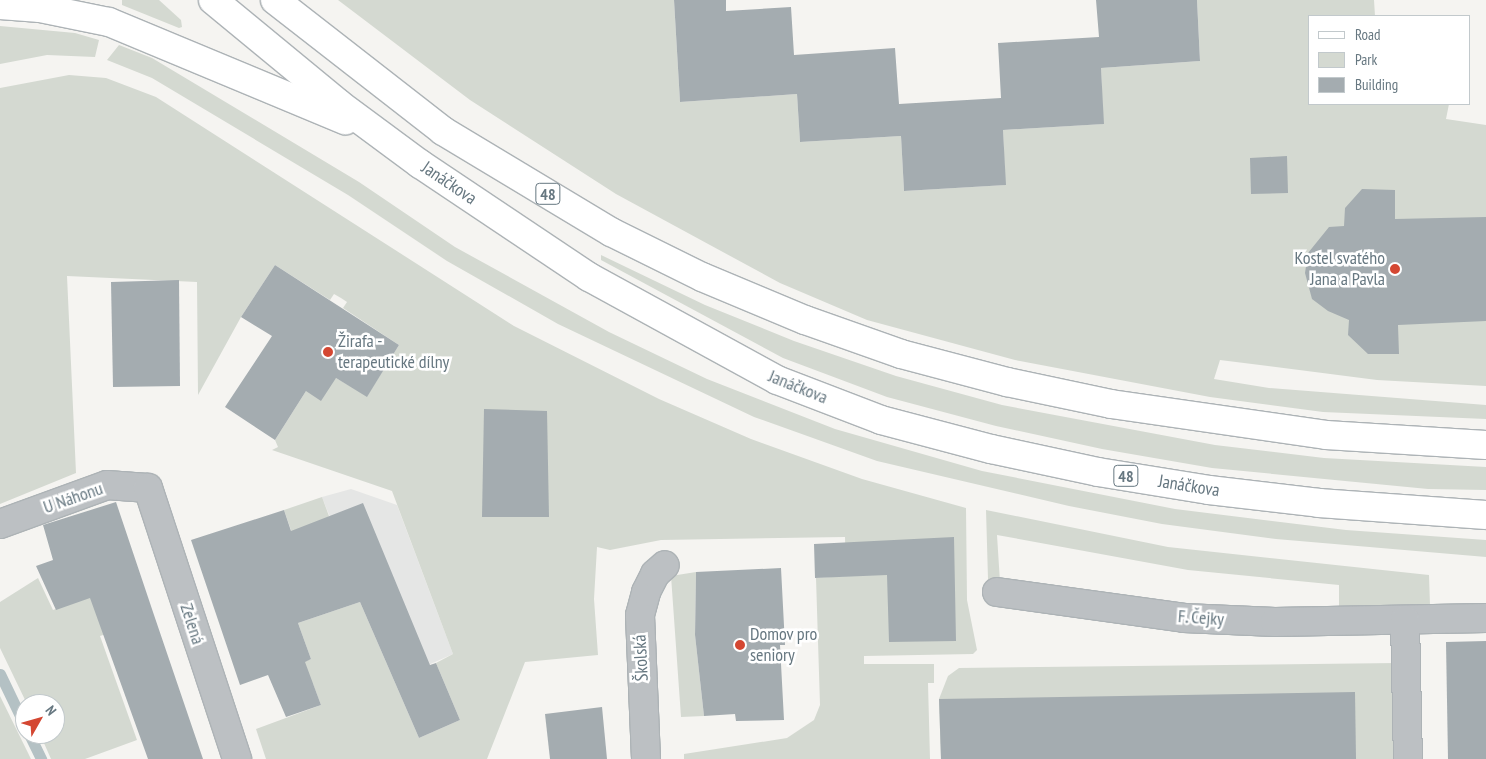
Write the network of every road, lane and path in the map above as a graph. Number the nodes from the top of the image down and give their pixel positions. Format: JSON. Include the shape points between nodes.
{"nodes":[{"id":1,"x":213,"y":0,"type":"edge"},
{"id":2,"x":275,"y":0,"type":"edge"},
{"id":3,"x":286,"y":0,"type":"edge"},
{"id":4,"x":0,"y":5,"type":"edge"},
{"id":5,"x":314,"y":31,"type":"junction"},
{"id":6,"x":379,"y":134,"type":"junction"},
{"id":7,"x":1486,"y":445,"type":"edge"},
{"id":8,"x":148,"y":488,"type":"joint"},
{"id":9,"x":1486,"y":515,"type":"edge"},
{"id":10,"x":0,"y":524,"type":"edge"},
{"id":11,"x":666,"y":565,"type":"dead end"},
{"id":12,"x":997,"y":592,"type":"dead end"},
{"id":13,"x":1486,"y":618,"type":"edge"},
{"id":14,"x":1405,"y":620,"type":"junction"},
{"id":15,"x":236,"y":759,"type":"edge"},
{"id":16,"x":646,"y":759,"type":"edge"},
{"id":17,"x":1408,"y":759,"type":"edge"}],
"edges":[{"from":1,"to":6,"type":"main road","name":"Janáčkova","number":"48"},
{"from":2,"to":5,"type":"main road","number":"48"},
{"from":3,"to":5,"type":"main road","number":"48"},
{"from":4,"to":6,"type":"main road","number":"48","via":[[40,8],[109,22]]},
{"from":5,"to":7,"type":"main road","number":"48","via":[[443,131],[611,232],[702,277],[875,345],[1007,382],[1111,404],[1326,434]]},
{"from":6,"to":9,"type":"main road","name":"Janáčkova","number":"48","via":[[605,286],[777,380],[881,420],[1059,464],[1209,490],[1319,503]]},
{"from":8,"to":10,"type":"street","name":"U Náhonu","via":[[107,485]]},
{"from":8,"to":15,"type":"street","name":"Zelená"},
{"from":11,"to":16,"type":"street","name":"Školská","via":[[655,574],[640,615]]},
{"from":12,"to":14,"type":"street","name":"F. Čejky","via":[[1184,618],[1275,622]]},
{"from":13,"to":14,"type":"street","name":"F. Čejky"},
{"from":14,"to":17,"type":"street"}]}
